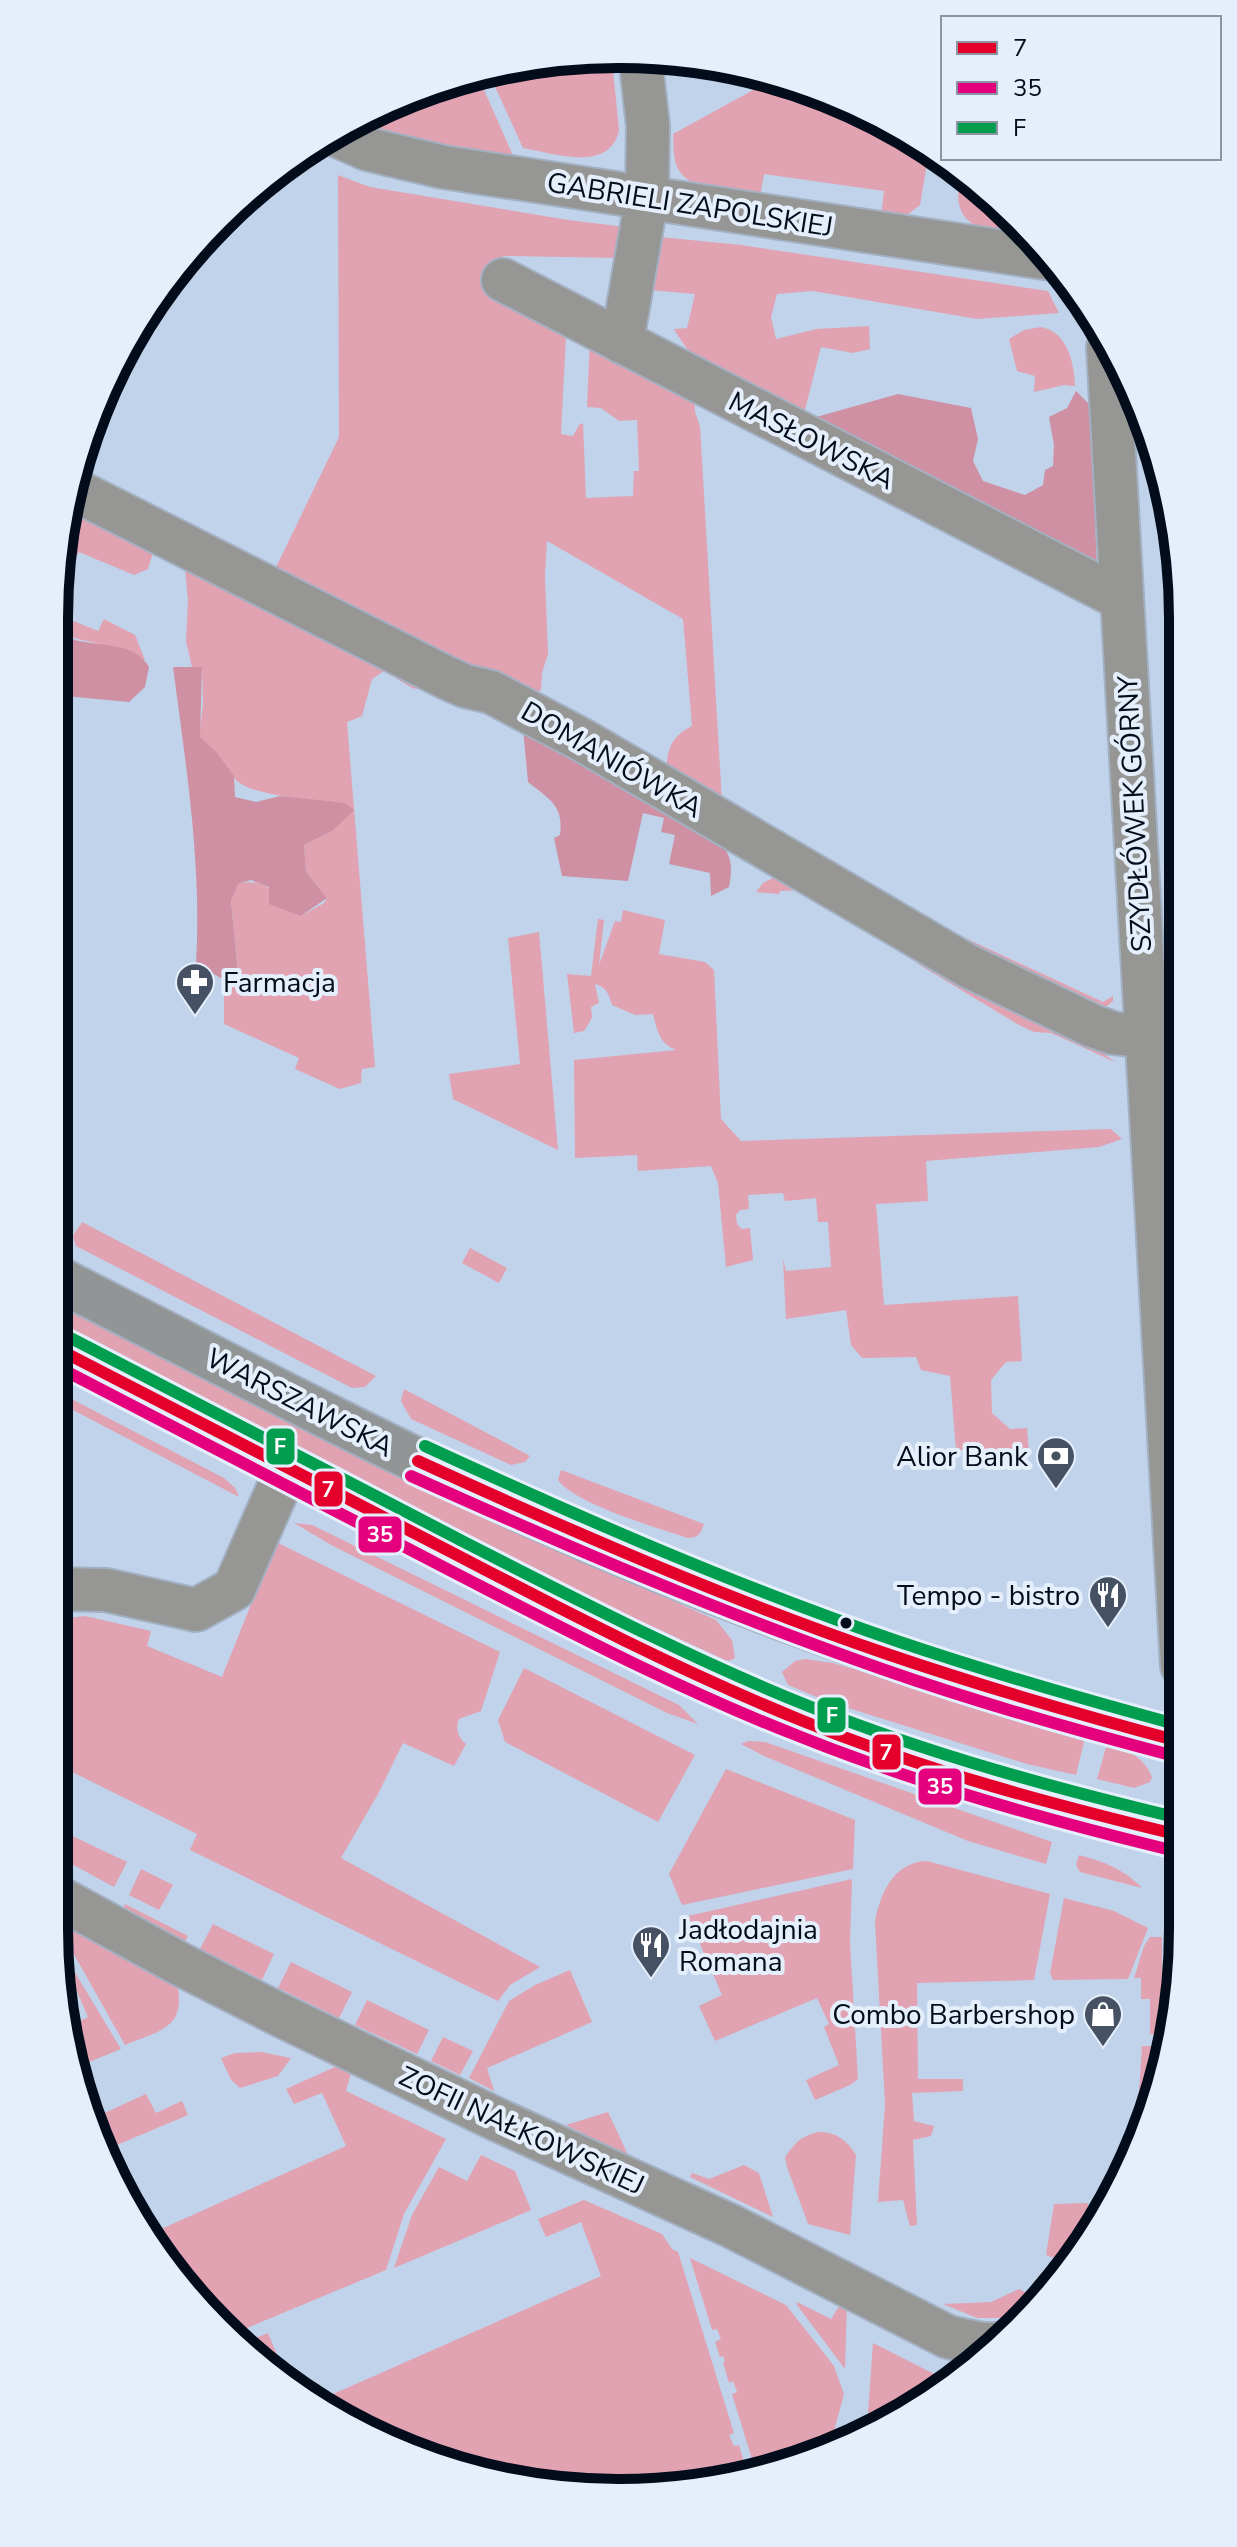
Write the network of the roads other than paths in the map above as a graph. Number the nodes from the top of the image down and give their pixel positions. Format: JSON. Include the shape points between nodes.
{"nodes":[{"id":1,"x":641,"y":69,"type":"edge"},
{"id":2,"x":347,"y":140,"type":"edge"},
{"id":3,"x":647,"y":197,"type":"junction"},
{"id":4,"x":1032,"y":256,"type":"edge"},
{"id":5,"x":503,"y":280,"type":"dead end"},
{"id":6,"x":622,"y":342,"type":"junction"},
{"id":7,"x":1109,"y":370,"type":"edge"},
{"id":8,"x":83,"y":494,"type":"edge"},
{"id":9,"x":1122,"y":599,"type":"junction"},
{"id":10,"x":1147,"y":1037,"type":"junction"},
{"id":11,"x":68,"y":1284,"type":"edge"},
{"id":12,"x":68,"y":1354,"type":"edge"},
{"id":13,"x":1169,"y":1432,"type":"edge"},
{"id":14,"x":287,"y":1468,"type":"junction"},
{"id":15,"x":68,"y":1589,"type":"edge"},
{"id":16,"x":1169,"y":1739,"type":"edge"},
{"id":17,"x":1169,"y":1833,"type":"edge"},
{"id":18,"x":68,"y":1903,"type":"edge"},
{"id":19,"x":979,"y":2343,"type":"edge"}],
"edges":[{"from":1,"to":3,"type":"street","via":[[648,126]]},
{"from":2,"to":3,"type":"street","name":"GABRIELI ZAPOLSKIEJ","via":[[443,167]]},
{"from":3,"to":4,"type":"street","name":"GABRIELI ZAPOLSKIEJ"},
{"from":3,"to":6,"type":"street"},
{"from":5,"to":6,"type":"street","name":"MASŁOWSKA"},
{"from":6,"to":9,"type":"street","name":"MASŁOWSKA"},
{"from":7,"to":9,"type":"street","name":"SZYDŁÓWEK GÓRNY"},
{"from":8,"to":10,"type":"street","name":"DOMANIÓWKA","via":[[447,678],[512,702],[968,966],[1093,1026]]},
{"from":9,"to":10,"type":"street","name":"SZYDŁÓWEK GÓRNY"},
{"from":10,"to":13,"type":"street","name":"SZYDŁÓWEK GÓRNY"},
{"from":11,"to":16,"type":"main road","name":"WARSZAWSKA","via":[[357,1432],[654,1566],[782,1617],[991,1688]]},
{"from":12,"to":14,"type":"main road"},
{"from":14,"to":15,"type":"street","via":[[234,1589],[196,1610],[106,1590]]},
{"from":14,"to":17,"type":"main road","via":[[743,1696],[945,1772]]},
{"from":18,"to":19,"type":"street","name":"ZOFII NAŁKOWSKIEJ","via":[[278,2014],[731,2226],[948,2337]]}]}
